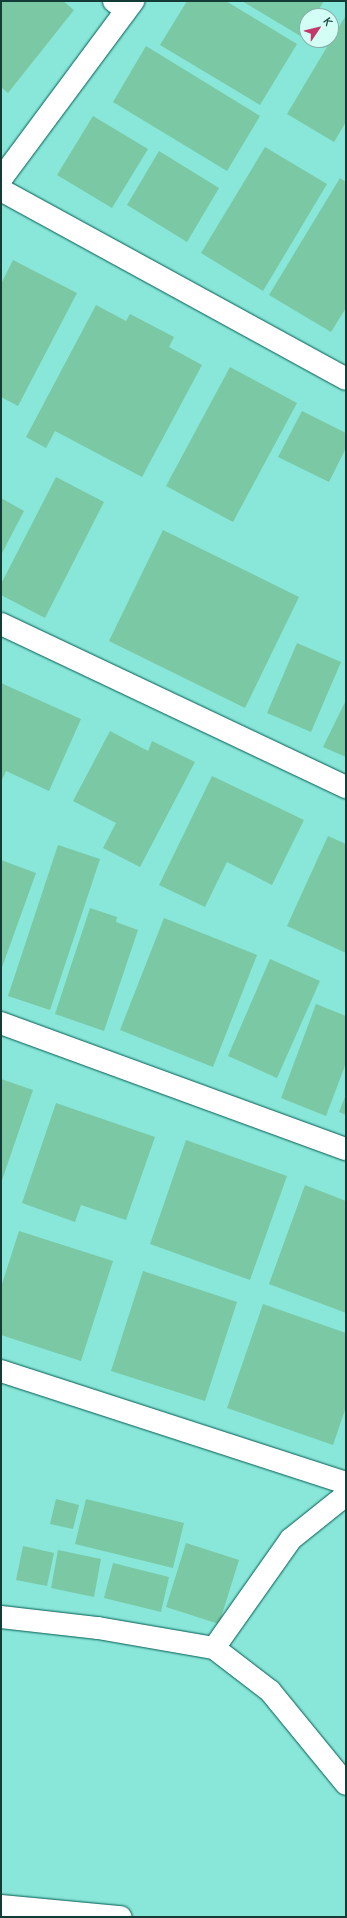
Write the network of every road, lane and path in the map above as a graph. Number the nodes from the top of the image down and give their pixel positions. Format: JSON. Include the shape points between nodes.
{"nodes":[{"id":1,"x":124,"y":4,"type":"edge"},
{"id":2,"x":1,"y":179,"type":"edge"},
{"id":3,"x":1,"y":190,"type":"edge"},
{"id":4,"x":346,"y":379,"type":"edge"},
{"id":5,"x":1,"y":624,"type":"edge"},
{"id":6,"x":346,"y":787,"type":"edge"},
{"id":7,"x":1,"y":1024,"type":"edge"},
{"id":8,"x":346,"y":1149,"type":"edge"},
{"id":9,"x":1,"y":1371,"type":"edge"},
{"id":10,"x":346,"y":1483,"type":"edge"},
{"id":11,"x":346,"y":1495,"type":"edge"},
{"id":12,"x":1,"y":1617,"type":"edge"},
{"id":13,"x":214,"y":1648,"type":"junction"},
{"id":14,"x":346,"y":1784,"type":"edge"},
{"id":15,"x":1,"y":1906,"type":"edge"},
{"id":16,"x":120,"y":1917,"type":"edge"}],
"edges":[{"from":1,"to":2,"type":"street"},
{"from":3,"to":4,"type":"street"},
{"from":5,"to":6,"type":"street"},
{"from":7,"to":8,"type":"street"},
{"from":9,"to":10,"type":"street"},
{"from":11,"to":13,"type":"street","via":[[291,1539]]},
{"from":12,"to":13,"type":"street","via":[[98,1628]]},
{"from":13,"to":14,"type":"street","via":[[270,1691]]},
{"from":15,"to":16,"type":"street"}]}
